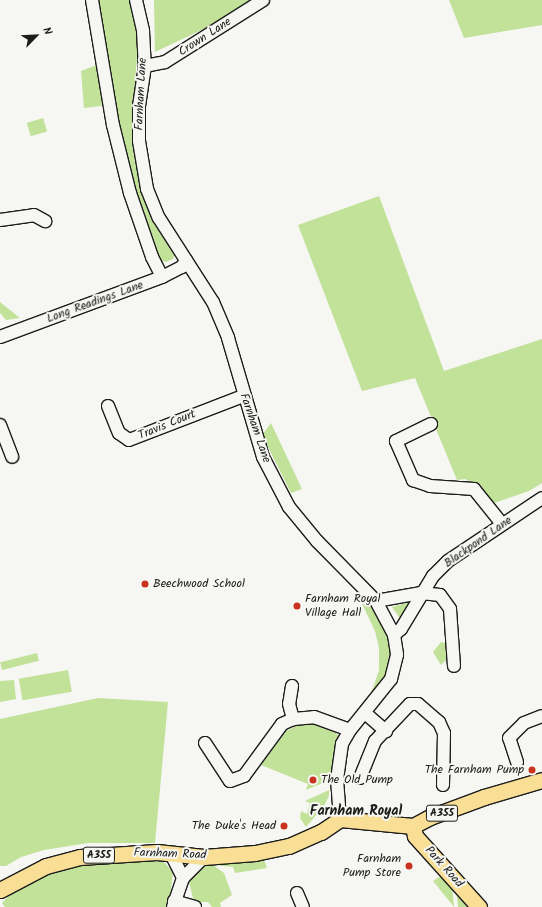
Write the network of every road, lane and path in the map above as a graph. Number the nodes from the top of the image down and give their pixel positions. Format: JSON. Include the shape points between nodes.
{"nodes":[{"id":1,"x":92,"y":0,"type":"edge"},
{"id":2,"x":136,"y":0,"type":"edge"},
{"id":3,"x":263,"y":0,"type":"edge"},
{"id":4,"x":145,"y":66,"type":"junction"},
{"id":5,"x":0,"y":220,"type":"edge"},
{"id":6,"x":45,"y":221,"type":"dead end"},
{"id":7,"x":186,"y":260,"type":"junction"},
{"id":8,"x":162,"y":277,"type":"junction"},
{"id":9,"x":0,"y":336,"type":"edge"},
{"id":10,"x":243,"y":396,"type":"junction"},
{"id":11,"x":108,"y":406,"type":"dead end"},
{"id":12,"x":431,"y":424,"type":"dead end"},
{"id":13,"x":0,"y":425,"type":"edge"},
{"id":14,"x":12,"y":457,"type":"dead end"},
{"id":15,"x":542,"y":498,"type":"edge"},
{"id":16,"x":502,"y":524,"type":"junction"},
{"id":17,"x":421,"y":593,"type":"junction"},
{"id":18,"x":376,"y":601,"type":"junction"},
{"id":19,"x":394,"y":635,"type":"junction"},
{"id":20,"x":454,"y":666,"type":"dead end"},
{"id":21,"x":292,"y":686,"type":"dead end"},
{"id":22,"x":365,"y":713,"type":"junction"},
{"id":23,"x":542,"y":716,"type":"edge"},
{"id":24,"x":293,"y":719,"type":"junction"},
{"id":25,"x":350,"y":730,"type":"junction"},
{"id":26,"x":386,"y":731,"type":"junction"},
{"id":27,"x":205,"y":742,"type":"dead end"},
{"id":28,"x":517,"y":762,"type":"dead end"},
{"id":29,"x":360,"y":778,"type":"dead end"},
{"id":30,"x":542,"y":780,"type":"edge"},
{"id":31,"x":443,"y":785,"type":"dead end"},
{"id":32,"x":340,"y":819,"type":"junction"},
{"id":33,"x":413,"y":826,"type":"junction"},
{"id":34,"x":171,"y":854,"type":"junction"},
{"id":35,"x":204,"y":857,"type":"junction"},
{"id":36,"x":183,"y":878,"type":"junction"},
{"id":37,"x":0,"y":890,"type":"edge"},
{"id":38,"x":297,"y":893,"type":"dead end"},
{"id":39,"x":173,"y":904,"type":"edge"},
{"id":40,"x":195,"y":907,"type":"edge"},
{"id":41,"x":303,"y":907,"type":"edge"},
{"id":42,"x":479,"y":907,"type":"edge"}],
"edges":[{"from":1,"to":8,"type":"street","via":[[113,125],[130,193],[152,257]]},
{"from":2,"to":4,"type":"street","name":"Farnham Lane","via":[[143,31]]},
{"from":3,"to":4,"type":"street","name":"Crown Lane","via":[[165,62]]},
{"from":4,"to":7,"type":"street","name":"Farnham Lane","via":[[138,106],[139,140],[147,189],[159,218]]},
{"from":5,"to":6,"type":"street","via":[[34,215]]},
{"from":7,"to":8,"type":"street","name":"Long Readings Lane","via":[[182,267]]},
{"from":7,"to":10,"type":"street","name":"Farnham Lane","via":[[213,302],[228,338]]},
{"from":8,"to":9,"type":"street","name":"Long Readings Lane"},
{"from":10,"to":11,"type":"street","name":"Travis Court","via":[[129,440],[118,433]]},
{"from":10,"to":18,"type":"street","name":"Farnham Lane","via":[[263,457],[289,507],[317,541]]},
{"from":12,"to":16,"type":"street","via":[[396,441],[414,480],[430,486],[474,489]]},
{"from":13,"to":14,"type":"street"},
{"from":15,"to":16,"type":"street","name":"Blackpond Lane"},
{"from":16,"to":17,"type":"street","name":"Blackpond Lane","via":[[448,561]]},
{"from":17,"to":18,"type":"street"},
{"from":17,"to":19,"type":"street","name":"Blackpond Lane","via":[[401,629]]},
{"from":17,"to":20,"type":"street","via":[[440,595],[450,609]]},
{"from":18,"to":19,"type":"street","name":"Farnham Lane"},
{"from":19,"to":22,"type":"street","name":"Farnham Lane","via":[[397,655],[391,679]]},
{"from":21,"to":24,"type":"street","via":[[289,704]]},
{"from":22,"to":25,"type":"street","name":"Farnham Lane"},
{"from":22,"to":26,"type":"street"},
{"from":23,"to":28,"type":"street","via":[[524,723],[505,736]]},
{"from":24,"to":25,"type":"street","via":[[314,717]]},
{"from":24,"to":27,"type":"street","via":[[272,733],[244,776],[230,782]]},
{"from":25,"to":32,"type":"street","name":"Farnham Lane","via":[[342,744],[337,779]]},
{"from":26,"to":29,"type":"street","via":[[375,741]]},
{"from":26,"to":31,"type":"street","via":[[410,704],[418,704],[439,722],[444,733]]},
{"from":30,"to":33,"type":"main road","number":"A355","via":[[477,800]]},
{"from":32,"to":33,"type":"main road","number":"A355"},
{"from":32,"to":35,"type":"main road","name":"Farnham Road","number":"A355","via":[[321,832],[289,846],[255,853]]},
{"from":33,"to":42,"type":"main road","name":"Park Road","via":[[415,836]]},
{"from":34,"to":35,"type":"main road","name":"Farnham Road","number":"A355"},
{"from":34,"to":36,"type":"street"},
{"from":34,"to":37,"type":"main road","name":"Farnham Road","number":"A355","via":[[136,852],[80,857],[46,866]]},
{"from":35,"to":36,"type":"street"},
{"from":36,"to":39,"type":"street"},
{"from":38,"to":41,"type":"street"},
{"from":39,"to":40,"type":"street"}]}
